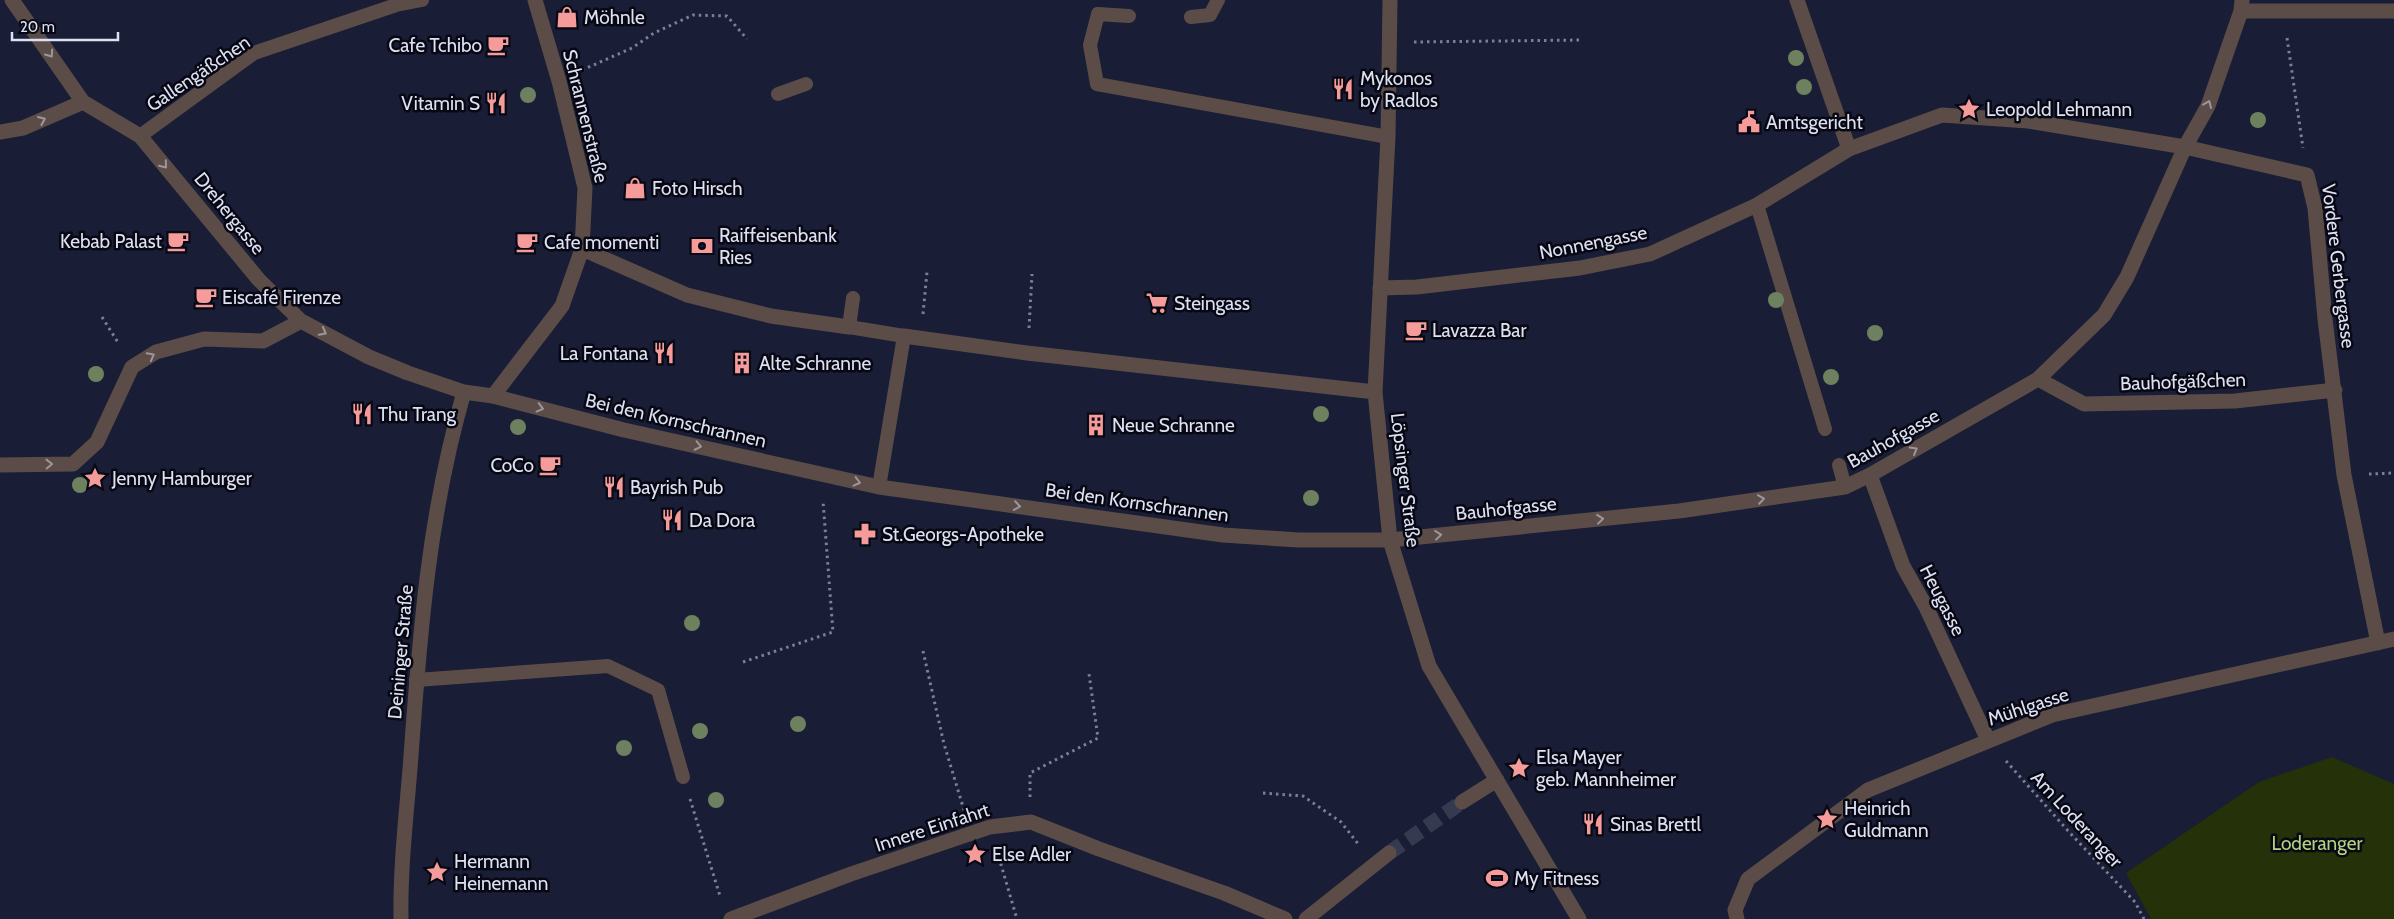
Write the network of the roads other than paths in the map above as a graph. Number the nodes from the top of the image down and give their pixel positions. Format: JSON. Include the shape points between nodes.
{"nodes":[{"id":1,"x":12,"y":0,"type":"edge"},
{"id":2,"x":422,"y":0,"type":"edge"},
{"id":3,"x":535,"y":0,"type":"edge"},
{"id":4,"x":1218,"y":0,"type":"edge"},
{"id":5,"x":1390,"y":0,"type":"edge"},
{"id":6,"x":1797,"y":0,"type":"edge"},
{"id":7,"x":2242,"y":5,"type":"edge"},
{"id":8,"x":2394,"y":11,"type":"edge"},
{"id":9,"x":1129,"y":16,"type":"dead end"},
{"id":10,"x":1191,"y":17,"type":"dead end"},
{"id":11,"x":806,"y":84,"type":"dead end"},
{"id":12,"x":778,"y":94,"type":"dead end"},
{"id":13,"x":83,"y":102,"type":"junction"},
{"id":14,"x":0,"y":132,"type":"edge"},
{"id":15,"x":140,"y":136,"type":"junction"},
{"id":16,"x":1388,"y":137,"type":"junction"},
{"id":17,"x":2185,"y":148,"type":"junction"},
{"id":18,"x":1850,"y":149,"type":"junction"},
{"id":19,"x":1757,"y":205,"type":"junction"},
{"id":20,"x":582,"y":249,"type":"junction"},
{"id":21,"x":1380,"y":288,"type":"junction"},
{"id":22,"x":853,"y":298,"type":"dead end"},
{"id":23,"x":301,"y":320,"type":"junction"},
{"id":24,"x":849,"y":327,"type":"junction"},
{"id":25,"x":904,"y":336,"type":"junction"},
{"id":26,"x":2038,"y":378,"type":"junction"},
{"id":27,"x":2335,"y":390,"type":"junction"},
{"id":28,"x":464,"y":392,"type":"junction"},
{"id":29,"x":1374,"y":392,"type":"junction"},
{"id":30,"x":493,"y":396,"type":"junction"},
{"id":31,"x":1825,"y":429,"type":"dead end"},
{"id":32,"x":0,"y":465,"type":"edge"},
{"id":33,"x":1839,"y":465,"type":"dead end"},
{"id":34,"x":1870,"y":475,"type":"junction"},
{"id":35,"x":879,"y":487,"type":"junction"},
{"id":36,"x":1845,"y":487,"type":"junction"},
{"id":37,"x":1390,"y":540,"type":"junction"},
{"id":38,"x":2394,"y":639,"type":"edge"},
{"id":39,"x":2378,"y":643,"type":"junction"},
{"id":40,"x":416,"y":680,"type":"junction"},
{"id":41,"x":1988,"y":740,"type":"junction"},
{"id":42,"x":683,"y":777,"type":"road end"},
{"id":43,"x":1497,"y":780,"type":"junction"},
{"id":44,"x":1462,"y":802,"type":"tunnel mouth"},
{"id":45,"x":1389,"y":853,"type":"tunnel mouth"},
{"id":46,"x":401,"y":919,"type":"edge"},
{"id":47,"x":731,"y":919,"type":"edge"},
{"id":48,"x":1285,"y":919,"type":"edge"},
{"id":49,"x":1306,"y":919,"type":"edge"},
{"id":50,"x":1579,"y":919,"type":"edge"},
{"id":51,"x":1737,"y":919,"type":"edge"}],
"edges":[{"from":1,"to":13,"type":"street","name":"Drehergasse","one_way":true},
{"from":2,"to":15,"type":"lane","name":"Gallengäßchen","via":[[396,5],[254,53]]},
{"from":3,"to":20,"type":"street","name":"Schrannenstraße","via":[[585,188]]},
{"from":4,"to":10,"type":"lane","via":[[1210,15]]},
{"from":5,"to":16,"type":"street","name":"Löpsinger Straße"},
{"from":6,"to":18,"type":"street"},
{"from":7,"to":8,"type":"street","via":[[2283,12]]},
{"from":17,"to":7,"type":"street","one_way":true,"via":[[2208,106]]},
{"from":9,"to":16,"type":"lane","via":[[1098,14],[1088,44],[1097,84]]},
{"from":11,"to":12,"type":"lane"},
{"from":14,"to":13,"type":"street","one_way":true,"via":[[22,128]]},
{"from":13,"to":15,"type":"street","name":"Drehergasse"},
{"from":15,"to":23,"type":"street","name":"Drehergasse","one_way":true,"via":[[258,280]]},
{"from":16,"to":21,"type":"street","name":"Löpsinger Straße"},
{"from":17,"to":18,"type":"street","name":"Vordere Gerbergasse","via":[[2028,121],[1942,115]]},
{"from":17,"to":26,"type":"street","name":"Bauhofgasse","via":[[2127,277],[2104,315]]},
{"from":17,"to":27,"type":"street","name":"Vordere Gerbergasse","via":[[2308,175],[2315,208]]},
{"from":18,"to":19,"type":"street","name":"Nonnengasse"},
{"from":19,"to":21,"type":"street","name":"Nonnengasse","via":[[1650,254],[1580,268],[1417,287]]},
{"from":19,"to":31,"type":"lane"},
{"from":20,"to":24,"type":"street","via":[[687,295],[771,316]]},
{"from":20,"to":30,"type":"street","name":"Schrannenstraße","via":[[562,306]]},
{"from":21,"to":29,"type":"street","name":"Löpsinger Straße"},
{"from":22,"to":24,"type":"lane"},
{"from":23,"to":28,"type":"street","name":"Drehergasse","one_way":true,"via":[[369,357]]},
{"from":32,"to":23,"type":"street","one_way":true,"via":[[74,464],[97,442],[132,367],[156,352],[204,339],[263,341]]},
{"from":24,"to":25,"type":"lane"},
{"from":25,"to":29,"type":"street"},
{"from":25,"to":35,"type":"lane"},
{"from":26,"to":27,"type":"street","name":"Bauhofgäßchen","via":[[2084,404],[2235,401]]},
{"from":34,"to":26,"type":"street","name":"Bauhofgasse","one_way":true},
{"from":27,"to":39,"type":"street","name":"Vordere Gerbergasse","via":[[2344,475]]},
{"from":28,"to":30,"type":"street","name":"Bei den Kornschrannen"},
{"from":28,"to":40,"type":"street","name":"Deininger Straße","via":[[448,447],[427,563]]},
{"from":29,"to":37,"type":"street","name":"Löpsinger Straße"},
{"from":30,"to":35,"type":"street","name":"Bei den Kornschrannen","one_way":true,"via":[[624,430]]},
{"from":33,"to":36,"type":"lane"},
{"from":34,"to":36,"type":"street","name":"Bauhofgasse"},
{"from":34,"to":41,"type":"street","name":"Heugasse","via":[[1903,566],[1926,607]]},
{"from":35,"to":37,"type":"street","name":"Bei den Kornschrannen","one_way":true,"via":[[1223,534],[1298,540]]},
{"from":37,"to":36,"type":"street","name":"Bauhofgasse","one_way":true,"via":[[1679,511]]},
{"from":37,"to":43,"type":"street","name":"Löpsinger Straße","via":[[1429,666]]},
{"from":38,"to":39,"type":"street","name":"Mühlgasse"},
{"from":39,"to":41,"type":"street","name":"Mühlgasse","via":[[2052,715]]},
{"from":40,"to":42,"type":"lane","via":[[608,666],[658,690]]},
{"from":40,"to":46,"type":"street","name":"Deininger Straße"},
{"from":41,"to":51,"type":"street","name":"Mühlgasse","via":[[1868,790],[1748,879],[1736,910]]},
{"from":43,"to":44,"type":"street"},
{"from":43,"to":50,"type":"street","name":"Löpsinger Straße"},
{"from":45,"to":49,"type":"street"},
{"from":47,"to":48,"type":"street","name":"Innere Einfahrt","via":[[990,827],[1031,822],[1224,893]]}]}
